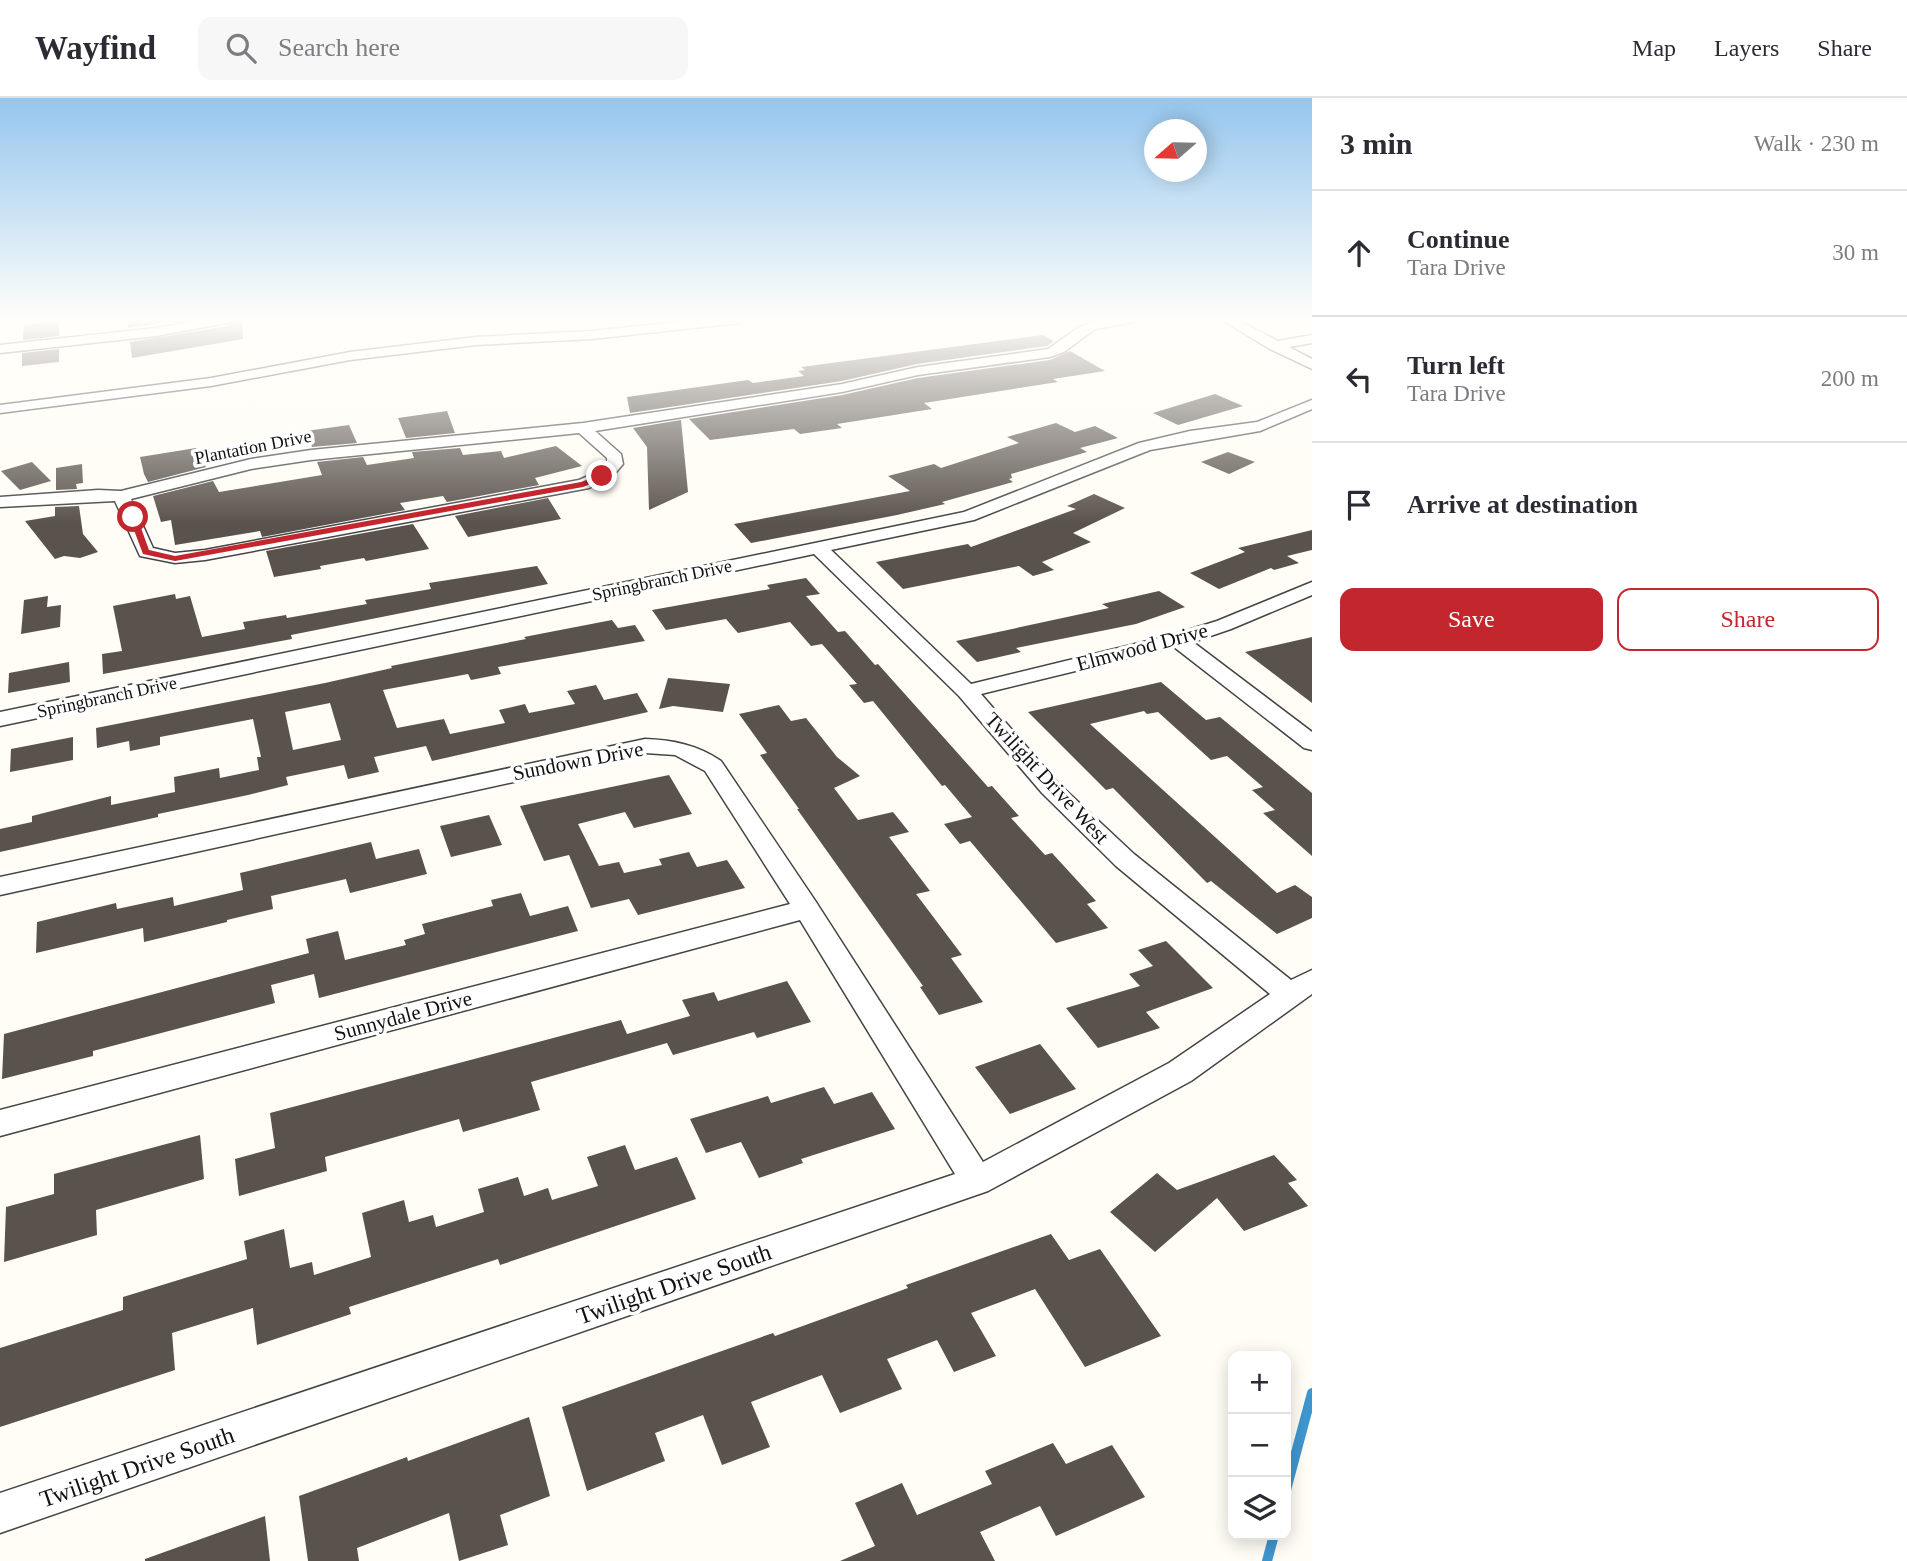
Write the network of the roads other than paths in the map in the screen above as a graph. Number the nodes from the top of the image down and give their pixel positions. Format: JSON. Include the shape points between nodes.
{"nodes":[{"id":1,"x":170,"y":387,"type":"edge"},
{"id":2,"x":845,"y":387,"type":"edge"},
{"id":3,"x":1312,"y":404,"type":"edge"},
{"id":4,"x":0,"y":409,"type":"edge"},
{"id":5,"x":583,"y":428,"type":"junction"},
{"id":6,"x":121,"y":496,"type":"junction"},
{"id":7,"x":2,"y":500,"type":"edge"},
{"id":8,"x":817,"y":547,"type":"junction"},
{"id":9,"x":1312,"y":588,"type":"edge"},
{"id":10,"x":1178,"y":640,"type":"junction"},
{"id":11,"x":967,"y":691,"type":"junction"},
{"id":12,"x":0,"y":719,"type":"edge"},
{"id":13,"x":1312,"y":743,"type":"edge"},
{"id":14,"x":0,"y":886,"type":"edge"},
{"id":15,"x":807,"y":909,"type":"junction"},
{"id":16,"x":1301,"y":987,"type":"edge"},
{"id":17,"x":0,"y":1123,"type":"edge"},
{"id":18,"x":977,"y":1181,"type":"junction"},
{"id":19,"x":0,"y":1513,"type":"edge"}],
"edges":[{"from":1,"to":4,"type":"street"},
{"from":2,"to":5,"type":"street","name":"Plantation Drive"},
{"from":3,"to":8,"type":"street","name":"Springbranch Drive","via":[[1260,426],[1145,446],[968,516]]},
{"from":5,"to":6,"type":"street","name":"Plantation Drive","via":[[311,454]]},
{"from":5,"to":6,"type":"street","via":[[615,457],[615,464],[606,474],[583,484],[205,555],[175,558],[146,552]]},
{"from":6,"to":7,"type":"street","name":"Plantation Drive"},
{"from":8,"to":11,"type":"street","name":"Twilight Drive West"},
{"from":8,"to":12,"type":"street","name":"Springbranch Drive"},
{"from":9,"to":10,"type":"street","name":"Elmwood Drive"},
{"from":10,"to":11,"type":"street","name":"Elmwood Drive"},
{"from":10,"to":13,"type":"street"},
{"from":11,"to":16,"type":"street","name":"Twilight Drive West","via":[[1051,788],[1125,860]]},
{"from":14,"to":15,"type":"street","name":"Sundown Drive","via":[[645,746],[664,746],[683,749],[713,766]]},
{"from":15,"to":17,"type":"street","name":"Sunnydale Drive"},
{"from":15,"to":18,"type":"street","name":"Sundown Drive"},
{"from":16,"to":18,"type":"street","name":"Twilight Drive South","via":[[1180,1072]]},
{"from":18,"to":19,"type":"street","name":"Twilight Drive South"}]}
